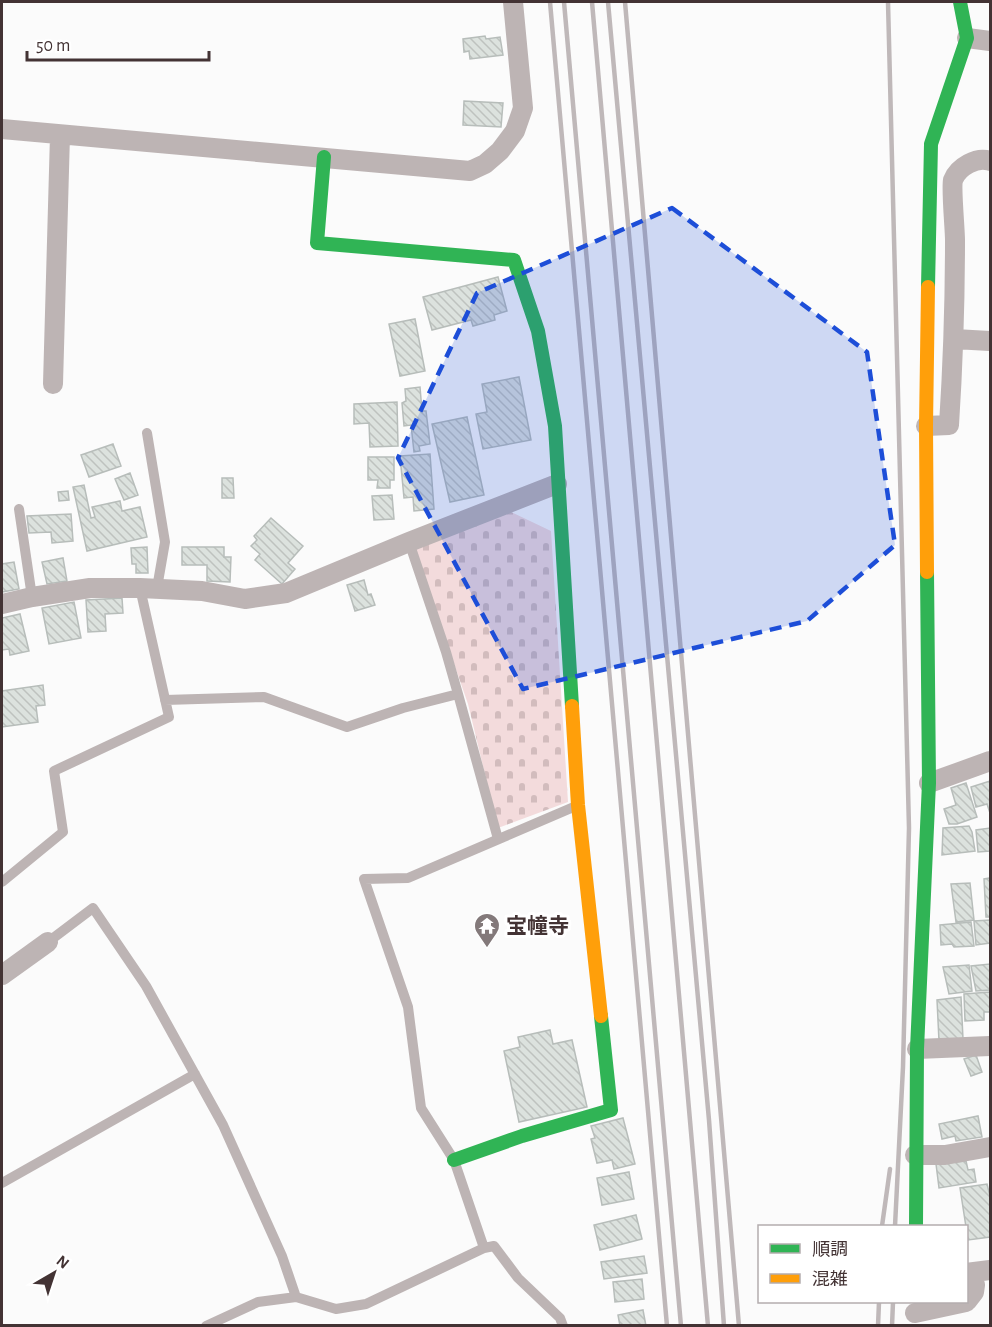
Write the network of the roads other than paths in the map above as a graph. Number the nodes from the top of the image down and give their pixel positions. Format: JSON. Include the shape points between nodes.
{"nodes":[{"id":1,"x":513,"y":2,"type":"edge"},
{"id":2,"x":960,"y":2,"type":"edge"},
{"id":3,"x":968,"y":38,"type":"junction"},
{"id":4,"x":990,"y":41,"type":"edge"},
{"id":5,"x":2,"y":129,"type":"edge"},
{"id":6,"x":60,"y":135,"type":"junction"},
{"id":7,"x":324,"y":157,"type":"junction"},
{"id":8,"x":990,"y":161,"type":"edge"},
{"id":9,"x":954,"y":339,"type":"junction"},
{"id":10,"x":990,"y":341,"type":"edge"},
{"id":11,"x":53,"y":384,"type":"dead end"},
{"id":12,"x":926,"y":426,"type":"junction"},
{"id":13,"x":147,"y":433,"type":"dead end"},
{"id":14,"x":557,"y":484,"type":"junction"},
{"id":15,"x":19,"y":509,"type":"dead end"},
{"id":16,"x":409,"y":542,"type":"junction"},
{"id":17,"x":149,"y":588,"type":"junction"},
{"id":18,"x":32,"y":597,"type":"junction"},
{"id":19,"x":2,"y":604,"type":"edge"},
{"id":20,"x":458,"y":694,"type":"junction"},
{"id":21,"x":165,"y":700,"type":"junction"},
{"id":22,"x":990,"y":761,"type":"edge"},
{"id":23,"x":929,"y":783,"type":"junction"},
{"id":24,"x":578,"y":805,"type":"junction"},
{"id":25,"x":498,"y":839,"type":"junction"},
{"id":26,"x":2,"y":882,"type":"edge"},
{"id":27,"x":48,"y":942,"type":"joint"},
{"id":28,"x":2,"y":975,"type":"edge"},
{"id":29,"x":990,"y":1046,"type":"edge"},
{"id":30,"x":918,"y":1049,"type":"junction"},
{"id":31,"x":195,"y":1074,"type":"junction"},
{"id":32,"x":990,"y":1147,"type":"edge"},
{"id":33,"x":915,"y":1155,"type":"junction"},
{"id":34,"x":454,"y":1160,"type":"junction"},
{"id":35,"x":2,"y":1183,"type":"edge"},
{"id":36,"x":916,"y":1225,"type":"edge"},
{"id":37,"x":484,"y":1248,"type":"junction"},
{"id":38,"x":990,"y":1270,"type":"edge"},
{"id":39,"x":968,"y":1275,"type":"edge"},
{"id":40,"x":968,"y":1277,"type":"edge"},
{"id":41,"x":990,"y":1296,"type":"edge"},
{"id":42,"x":296,"y":1297,"type":"junction"},
{"id":43,"x":968,"y":1300,"type":"edge"},
{"id":44,"x":968,"y":1301,"type":"edge"},
{"id":45,"x":958,"y":1303,"type":"edge"},
{"id":46,"x":915,"y":1313,"type":"edge"},
{"id":47,"x":206,"y":1326,"type":"edge"},
{"id":48,"x":563,"y":1326,"type":"edge"}],
"edges":[{"from":1,"to":7,"type":"street","via":[[523,108],[515,131],[485,164],[470,171]]},
{"from":2,"to":3,"type":"street"},
{"from":3,"to":4,"type":"street"},
{"from":3,"to":12,"type":"street","via":[[931,144]]},
{"from":5,"to":6,"type":"street"},
{"from":6,"to":7,"type":"street"},
{"from":6,"to":11,"type":"street"},
{"from":7,"to":14,"type":"street","via":[[317,243],[514,260],[538,331],[555,426]]},
{"from":8,"to":9,"type":"street","via":[[966,164],[953,181]]},
{"from":9,"to":10,"type":"street"},
{"from":9,"to":12,"type":"street","via":[[949,425]]},
{"from":12,"to":23,"type":"street"},
{"from":13,"to":17,"type":"lane","via":[[165,542]]},
{"from":14,"to":16,"type":"street"},
{"from":14,"to":24,"type":"street"},
{"from":15,"to":18,"type":"lane"},
{"from":16,"to":17,"type":"street","via":[[286,593],[244,599],[202,591]]},
{"from":16,"to":20,"type":"lane"},
{"from":17,"to":18,"type":"street","via":[[90,588]]},
{"from":17,"to":21,"type":"lane"},
{"from":18,"to":19,"type":"street"},
{"from":20,"to":21,"type":"lane","via":[[347,727],[264,697]]},
{"from":20,"to":25,"type":"lane"},
{"from":21,"to":26,"type":"lane","via":[[169,717],[54,771],[63,831]]},
{"from":22,"to":23,"type":"street"},
{"from":23,"to":30,"type":"street"},
{"from":24,"to":25,"type":"lane"},
{"from":24,"to":34,"type":"street","via":[[610,1110]]},
{"from":25,"to":34,"type":"lane","via":[[408,878],[364,879],[408,1007],[421,1108]]},
{"from":27,"to":28,"type":"street"},
{"from":27,"to":31,"type":"lane","via":[[93,908],[146,986]]},
{"from":29,"to":30,"type":"street"},
{"from":30,"to":33,"type":"street"},
{"from":31,"to":35,"type":"lane"},
{"from":31,"to":42,"type":"lane","via":[[223,1125],[282,1256]]},
{"from":32,"to":33,"type":"street","via":[[945,1155]]},
{"from":33,"to":36,"type":"street"},
{"from":34,"to":37,"type":"lane"},
{"from":37,"to":42,"type":"lane","via":[[366,1304],[336,1309]]},
{"from":37,"to":48,"type":"lane","via":[[494,1246]]},
{"from":38,"to":39,"type":"street"},
{"from":40,"to":43,"type":"street","via":[[975,1285]]},
{"from":41,"to":44,"type":"street"},
{"from":42,"to":47,"type":"lane","via":[[258,1302]]},
{"from":45,"to":46,"type":"street"}]}
